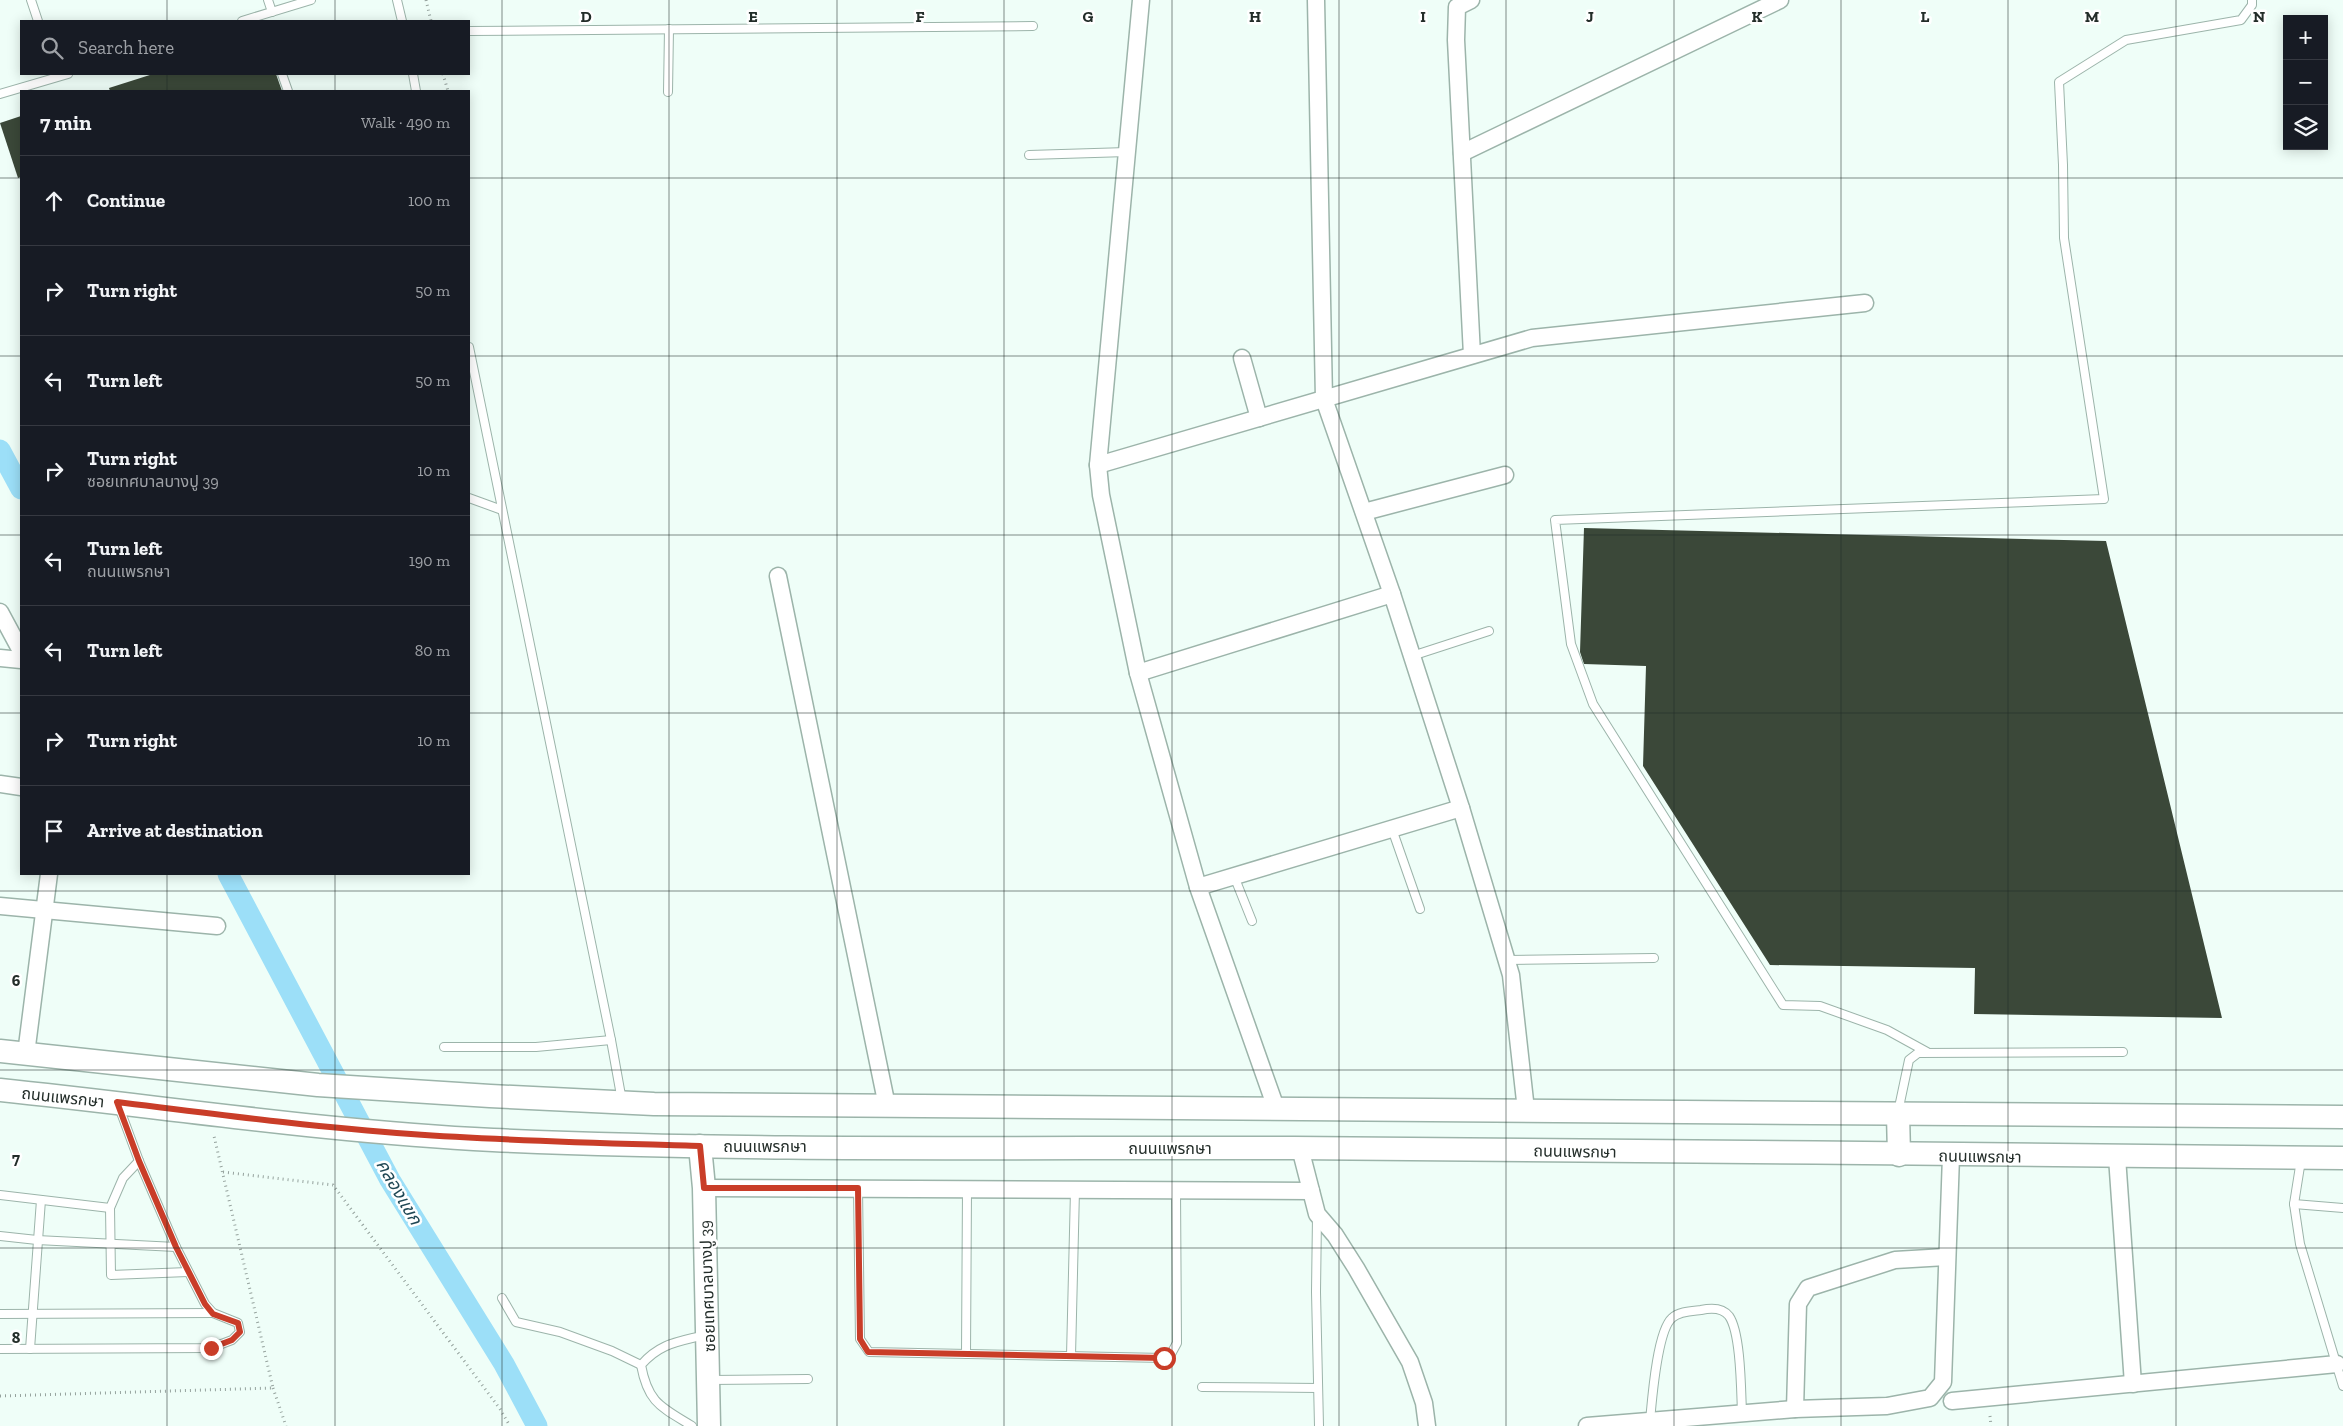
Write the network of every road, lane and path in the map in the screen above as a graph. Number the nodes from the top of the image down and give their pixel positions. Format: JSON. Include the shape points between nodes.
{"nodes":[{"id":1,"x":32,"y":0,"type":"edge"},
{"id":2,"x":268,"y":0,"type":"edge"},
{"id":3,"x":311,"y":0,"type":"edge"},
{"id":4,"x":397,"y":0,"type":"edge"},
{"id":5,"x":426,"y":0,"type":"edge"},
{"id":6,"x":1142,"y":0,"type":"edge"},
{"id":7,"x":1316,"y":0,"type":"edge"},
{"id":8,"x":1780,"y":0,"type":"edge"},
{"id":9,"x":2252,"y":0,"type":"edge"},
{"id":10,"x":1462,"y":2,"type":"edge"},
{"id":11,"x":272,"y":12,"type":"junction"},
{"id":12,"x":262,"y":18,"type":"edge"},
{"id":13,"x":38,"y":20,"type":"edge"},
{"id":14,"x":249,"y":20,"type":"edge"},
{"id":15,"x":402,"y":20,"type":"edge"},
{"id":16,"x":431,"y":20,"type":"edge"},
{"id":17,"x":1033,"y":26,"type":"dead end"},
{"id":18,"x":669,"y":30,"type":"junction"},
{"id":19,"x":470,"y":31,"type":"edge"},
{"id":20,"x":56,"y":75,"type":"edge"},
{"id":21,"x":282,"y":75,"type":"edge"},
{"id":22,"x":413,"y":75,"type":"edge"},
{"id":23,"x":443,"y":75,"type":"edge"},
{"id":24,"x":288,"y":90,"type":"edge"},
{"id":25,"x":416,"y":90,"type":"edge"},
{"id":26,"x":448,"y":90,"type":"edge"},
{"id":27,"x":668,"y":92,"type":"dead end"},
{"id":28,"x":0,"y":94,"type":"edge"},
{"id":29,"x":1127,"y":152,"type":"junction"},
{"id":30,"x":1462,"y":153,"type":"junction"},
{"id":31,"x":1029,"y":155,"type":"dead end"},
{"id":32,"x":1865,"y":303,"type":"dead end"},
{"id":33,"x":470,"y":352,"type":"edge"},
{"id":34,"x":1472,"y":355,"type":"junction"},
{"id":35,"x":1242,"y":358,"type":"dead end"},
{"id":36,"x":1324,"y":399,"type":"junction"},
{"id":37,"x":1259,"y":418,"type":"junction"},
{"id":38,"x":1098,"y":465,"type":"junction"},
{"id":39,"x":1504,"y":476,"type":"dead end"},
{"id":40,"x":470,"y":498,"type":"edge"},
{"id":41,"x":502,"y":510,"type":"junction"},
{"id":42,"x":1364,"y":512,"type":"junction"},
{"id":43,"x":778,"y":576,"type":"dead end"},
{"id":44,"x":1392,"y":594,"type":"junction"},
{"id":45,"x":0,"y":612,"type":"edge"},
{"id":46,"x":1489,"y":631,"type":"dead end"},
{"id":47,"x":20,"y":649,"type":"edge"},
{"id":48,"x":1412,"y":656,"type":"junction"},
{"id":49,"x":0,"y":658,"type":"edge"},
{"id":50,"x":20,"y":660,"type":"edge"},
{"id":51,"x":1138,"y":673,"type":"junction"},
{"id":52,"x":0,"y":784,"type":"edge"},
{"id":53,"x":20,"y":787,"type":"edge"},
{"id":54,"x":1461,"y":808,"type":"junction"},
{"id":55,"x":1392,"y":829,"type":"junction"},
{"id":56,"x":49,"y":875,"type":"edge"},
{"id":57,"x":1234,"y":876,"type":"junction"},
{"id":58,"x":1198,"y":887,"type":"junction"},
{"id":59,"x":0,"y":906,"type":"edge"},
{"id":60,"x":1420,"y":909,"type":"dead end"},
{"id":61,"x":44,"y":911,"type":"junction"},
{"id":62,"x":1252,"y":921,"type":"dead end"},
{"id":63,"x":217,"y":926,"type":"dead end"},
{"id":64,"x":1654,"y":958,"type":"dead end"},
{"id":65,"x":1507,"y":960,"type":"junction"},
{"id":66,"x":611,"y":1040,"type":"junction"},
{"id":67,"x":444,"y":1047,"type":"dead end"},
{"id":68,"x":0,"y":1052,"type":"edge"},
{"id":69,"x":1927,"y":1052,"type":"junction"},
{"id":70,"x":2123,"y":1052,"type":"dead end"},
{"id":71,"x":26,"y":1054,"type":"junction"},
{"id":72,"x":0,"y":1090,"type":"edge"},
{"id":73,"x":117,"y":1102,"type":"junction"},
{"id":74,"x":622,"y":1103,"type":"junction"},
{"id":75,"x":887,"y":1106,"type":"junction"},
{"id":76,"x":1276,"y":1108,"type":"junction"},
{"id":77,"x":1526,"y":1110,"type":"junction"},
{"id":78,"x":1898,"y":1114,"type":"junction"},
{"id":79,"x":2343,"y":1117,"type":"edge"},
{"id":80,"x":700,"y":1146,"type":"junction"},
{"id":81,"x":1300,"y":1148,"type":"junction"},
{"id":82,"x":1899,"y":1155,"type":"junction"},
{"id":83,"x":1951,"y":1156,"type":"junction"},
{"id":84,"x":2117,"y":1157,"type":"junction"},
{"id":85,"x":2301,"y":1158,"type":"junction"},
{"id":86,"x":2343,"y":1158,"type":"edge"},
{"id":87,"x":139,"y":1161,"type":"junction"},
{"id":88,"x":223,"y":1172,"type":"dead end"},
{"id":89,"x":704,"y":1188,"type":"junction"},
{"id":90,"x":858,"y":1188,"type":"junction"},
{"id":91,"x":967,"y":1190,"type":"junction"},
{"id":92,"x":1075,"y":1190,"type":"junction"},
{"id":93,"x":1176,"y":1190,"type":"junction"},
{"id":94,"x":1311,"y":1191,"type":"junction"},
{"id":95,"x":0,"y":1195,"type":"edge"},
{"id":96,"x":41,"y":1200,"type":"junction"},
{"id":97,"x":2294,"y":1204,"type":"junction"},
{"id":98,"x":110,"y":1208,"type":"junction"},
{"id":99,"x":2343,"y":1208,"type":"edge"},
{"id":100,"x":1317,"y":1214,"type":"junction"},
{"id":101,"x":0,"y":1236,"type":"edge"},
{"id":102,"x":37,"y":1240,"type":"junction"},
{"id":103,"x":110,"y":1244,"type":"junction"},
{"id":104,"x":176,"y":1247,"type":"junction"},
{"id":105,"x":1946,"y":1256,"type":"junction"},
{"id":106,"x":188,"y":1272,"type":"junction"},
{"id":107,"x":502,"y":1298,"type":"dead end"},
{"id":108,"x":0,"y":1314,"type":"edge"},
{"id":109,"x":32,"y":1314,"type":"junction"},
{"id":110,"x":213,"y":1314,"type":"junction"},
{"id":111,"x":708,"y":1334,"type":"junction"},
{"id":112,"x":0,"y":1349,"type":"edge"},
{"id":113,"x":30,"y":1349,"type":"junction"},
{"id":114,"x":966,"y":1354,"type":"junction"},
{"id":115,"x":1071,"y":1356,"type":"junction"},
{"id":116,"x":2337,"y":1364,"type":"junction"},
{"id":117,"x":640,"y":1365,"type":"junction"},
{"id":118,"x":808,"y":1379,"type":"dead end"},
{"id":119,"x":709,"y":1380,"type":"junction"},
{"id":120,"x":2133,"y":1384,"type":"junction"},
{"id":121,"x":2343,"y":1386,"type":"edge"},
{"id":122,"x":1202,"y":1387,"type":"dead end"},
{"id":123,"x":273,"y":1388,"type":"dead end"},
{"id":124,"x":1318,"y":1388,"type":"junction"},
{"id":125,"x":1952,"y":1401,"type":"dead end"},
{"id":126,"x":1795,"y":1409,"type":"junction"},
{"id":127,"x":1742,"y":1413,"type":"junction"},
{"id":128,"x":1650,"y":1421,"type":"junction"},
{"id":129,"x":286,"y":1426,"type":"edge"},
{"id":130,"x":510,"y":1426,"type":"edge"},
{"id":131,"x":692,"y":1426,"type":"edge"},
{"id":132,"x":709,"y":1426,"type":"edge"},
{"id":133,"x":1319,"y":1426,"type":"edge"},
{"id":134,"x":1427,"y":1426,"type":"edge"},
{"id":135,"x":1587,"y":1426,"type":"edge"}],
"edges":[{"from":1,"to":13,"type":"lane"},
{"from":2,"to":11,"type":"lane"},
{"from":3,"to":11,"type":"lane"},
{"from":4,"to":15,"type":"lane"},
{"from":5,"to":16,"type":"path"},
{"from":6,"to":29,"type":"street"},
{"from":7,"to":36,"type":"street"},
{"from":8,"to":30,"type":"street"},
{"from":9,"to":69,"type":"lane","via":[[2241,20],[2126,40],[2059,82],[2064,238],[2104,499],[1555,520],[1571,644],[1592,704],[1783,1005],[1820,1006],[1887,1030]]},
{"from":10,"to":30,"type":"street","via":[[1456,40]]},
{"from":11,"to":12,"type":"lane"},
{"from":12,"to":14,"type":"lane"},
{"from":17,"to":18,"type":"lane"},
{"from":18,"to":19,"type":"lane"},
{"from":18,"to":27,"type":"lane"},
{"from":20,"to":28,"type":"lane"},
{"from":21,"to":24,"type":"lane"},
{"from":22,"to":25,"type":"lane"},
{"from":23,"to":26,"type":"path"},
{"from":29,"to":31,"type":"lane"},
{"from":29,"to":38,"type":"street"},
{"from":30,"to":34,"type":"street"},
{"from":32,"to":34,"type":"street","via":[[1532,338]]},
{"from":33,"to":41,"type":"lane"},
{"from":34,"to":36,"type":"street"},
{"from":35,"to":37,"type":"street"},
{"from":36,"to":37,"type":"street"},
{"from":36,"to":42,"type":"street"},
{"from":37,"to":38,"type":"street"},
{"from":38,"to":51,"type":"street","via":[[1100,494]]},
{"from":39,"to":42,"type":"street"},
{"from":40,"to":41,"type":"lane"},
{"from":41,"to":66,"type":"lane"},
{"from":42,"to":44,"type":"street"},
{"from":43,"to":75,"type":"street"},
{"from":44,"to":48,"type":"street"},
{"from":44,"to":51,"type":"street"},
{"from":45,"to":47,"type":"street"},
{"from":46,"to":48,"type":"lane"},
{"from":48,"to":54,"type":"street"},
{"from":49,"to":50,"type":"street"},
{"from":51,"to":58,"type":"street"},
{"from":52,"to":53,"type":"street"},
{"from":54,"to":55,"type":"street"},
{"from":54,"to":65,"type":"street"},
{"from":55,"to":57,"type":"street"},
{"from":55,"to":60,"type":"lane"},
{"from":56,"to":61,"type":"street"},
{"from":57,"to":58,"type":"street"},
{"from":57,"to":62,"type":"lane"},
{"from":58,"to":76,"type":"street"},
{"from":59,"to":61,"type":"street"},
{"from":61,"to":63,"type":"street"},
{"from":61,"to":71,"type":"street"},
{"from":64,"to":65,"type":"lane"},
{"from":65,"to":77,"type":"street","via":[[1512,975]]},
{"from":66,"to":67,"type":"lane","via":[[536,1047]]},
{"from":66,"to":74,"type":"lane"},
{"from":68,"to":71,"type":"main road"},
{"from":69,"to":70,"type":"lane"},
{"from":69,"to":78,"type":"lane","via":[[1918,1053],[1909,1060]]},
{"from":71,"to":74,"type":"main road","via":[[318,1084]]},
{"from":72,"to":73,"type":"main road","name":"ถนนแพรกษา"},
{"from":73,"to":80,"type":"main road","name":"ถนนแพรกษา","via":[[409,1134],[489,1140]]},
{"from":73,"to":87,"type":"lane"},
{"from":74,"to":75,"type":"main road"},
{"from":75,"to":76,"type":"main road"},
{"from":76,"to":77,"type":"main road"},
{"from":77,"to":78,"type":"main road"},
{"from":78,"to":79,"type":"main road"},
{"from":78,"to":82,"type":"main road"},
{"from":80,"to":81,"type":"main road","name":"ถนนแพรกษา"},
{"from":80,"to":89,"type":"main road","name":"ซอยเทศบาลบางปู 39"},
{"from":81,"to":82,"type":"main road","name":"ถนนแพรกษา"},
{"from":81,"to":94,"type":"street"},
{"from":82,"to":83,"type":"main road","name":"ถนนแพรกษา"},
{"from":83,"to":84,"type":"main road","name":"ถนนแพรกษา"},
{"from":83,"to":105,"type":"street"},
{"from":84,"to":85,"type":"main road","name":"ถนนแพรกษา"},
{"from":84,"to":120,"type":"street"},
{"from":85,"to":86,"type":"main road","name":"ถนนแพรกษา"},
{"from":85,"to":97,"type":"lane"},
{"from":87,"to":98,"type":"lane","via":[[123,1178]]},
{"from":87,"to":104,"type":"lane"},
{"from":88,"to":130,"type":"path","via":[[333,1185],[500,1408]]},
{"from":89,"to":90,"type":"street"},
{"from":89,"to":111,"type":"main road","name":"ซอยเทศบาลบางปู 39"},
{"from":90,"to":91,"type":"street"},
{"from":90,"to":114,"type":"lane","via":[[860,1339],[864,1348],[868,1352]]},
{"from":91,"to":92,"type":"street"},
{"from":91,"to":114,"type":"lane"},
{"from":92,"to":93,"type":"street"},
{"from":92,"to":115,"type":"lane"},
{"from":93,"to":94,"type":"street"},
{"from":93,"to":115,"type":"lane","via":[[1177,1343],[1171,1354],[1164,1358]]},
{"from":94,"to":100,"type":"street"},
{"from":95,"to":96,"type":"lane"},
{"from":96,"to":98,"type":"lane"},
{"from":96,"to":102,"type":"lane"},
{"from":97,"to":99,"type":"lane"},
{"from":97,"to":116,"type":"lane","via":[[2300,1244]]},
{"from":98,"to":103,"type":"lane"},
{"from":100,"to":124,"type":"lane"},
{"from":100,"to":134,"type":"street","via":[[1356,1268],[1410,1362],[1424,1403]]},
{"from":101,"to":102,"type":"lane"},
{"from":102,"to":103,"type":"lane"},
{"from":102,"to":109,"type":"lane"},
{"from":103,"to":104,"type":"lane"},
{"from":103,"to":106,"type":"lane","via":[[110,1272],[114,1276]]},
{"from":104,"to":106,"type":"lane"},
{"from":105,"to":126,"type":"street","via":[[1895,1260],[1808,1288],[1798,1304]]},
{"from":105,"to":126,"type":"street","via":[[1942,1382],[1930,1398],[1887,1406]]},
{"from":106,"to":110,"type":"lane"},
{"from":107,"to":117,"type":"lane","via":[[516,1322],[560,1332]]},
{"from":108,"to":109,"type":"lane"},
{"from":109,"to":110,"type":"lane"},
{"from":109,"to":113,"type":"lane"},
{"from":110,"to":113,"type":"lane","via":[[238,1323],[240,1332],[232,1340],[211,1348]]},
{"from":111,"to":117,"type":"lane","via":[[652,1351]]},
{"from":111,"to":119,"type":"main road","name":"ซอยเทศบาลบางปู 39"},
{"from":112,"to":113,"type":"lane"},
{"from":114,"to":115,"type":"lane"},
{"from":116,"to":120,"type":"street"},
{"from":116,"to":121,"type":"lane"},
{"from":117,"to":131,"type":"lane","via":[[645,1386],[658,1404]]},
{"from":118,"to":119,"type":"lane"},
{"from":119,"to":132,"type":"main road","name":"ซอยเทศบาลบางปู 39"},
{"from":120,"to":125,"type":"street"},
{"from":122,"to":124,"type":"lane"},
{"from":123,"to":129,"type":"path"},
{"from":124,"to":133,"type":"lane"},
{"from":126,"to":127,"type":"street"},
{"from":127,"to":128,"type":"street"},
{"from":127,"to":128,"type":"lane","via":[[1741,1376],[1730,1317],[1714,1308],[1681,1313],[1668,1324],[1656,1359]]},
{"from":128,"to":135,"type":"street"}]}
